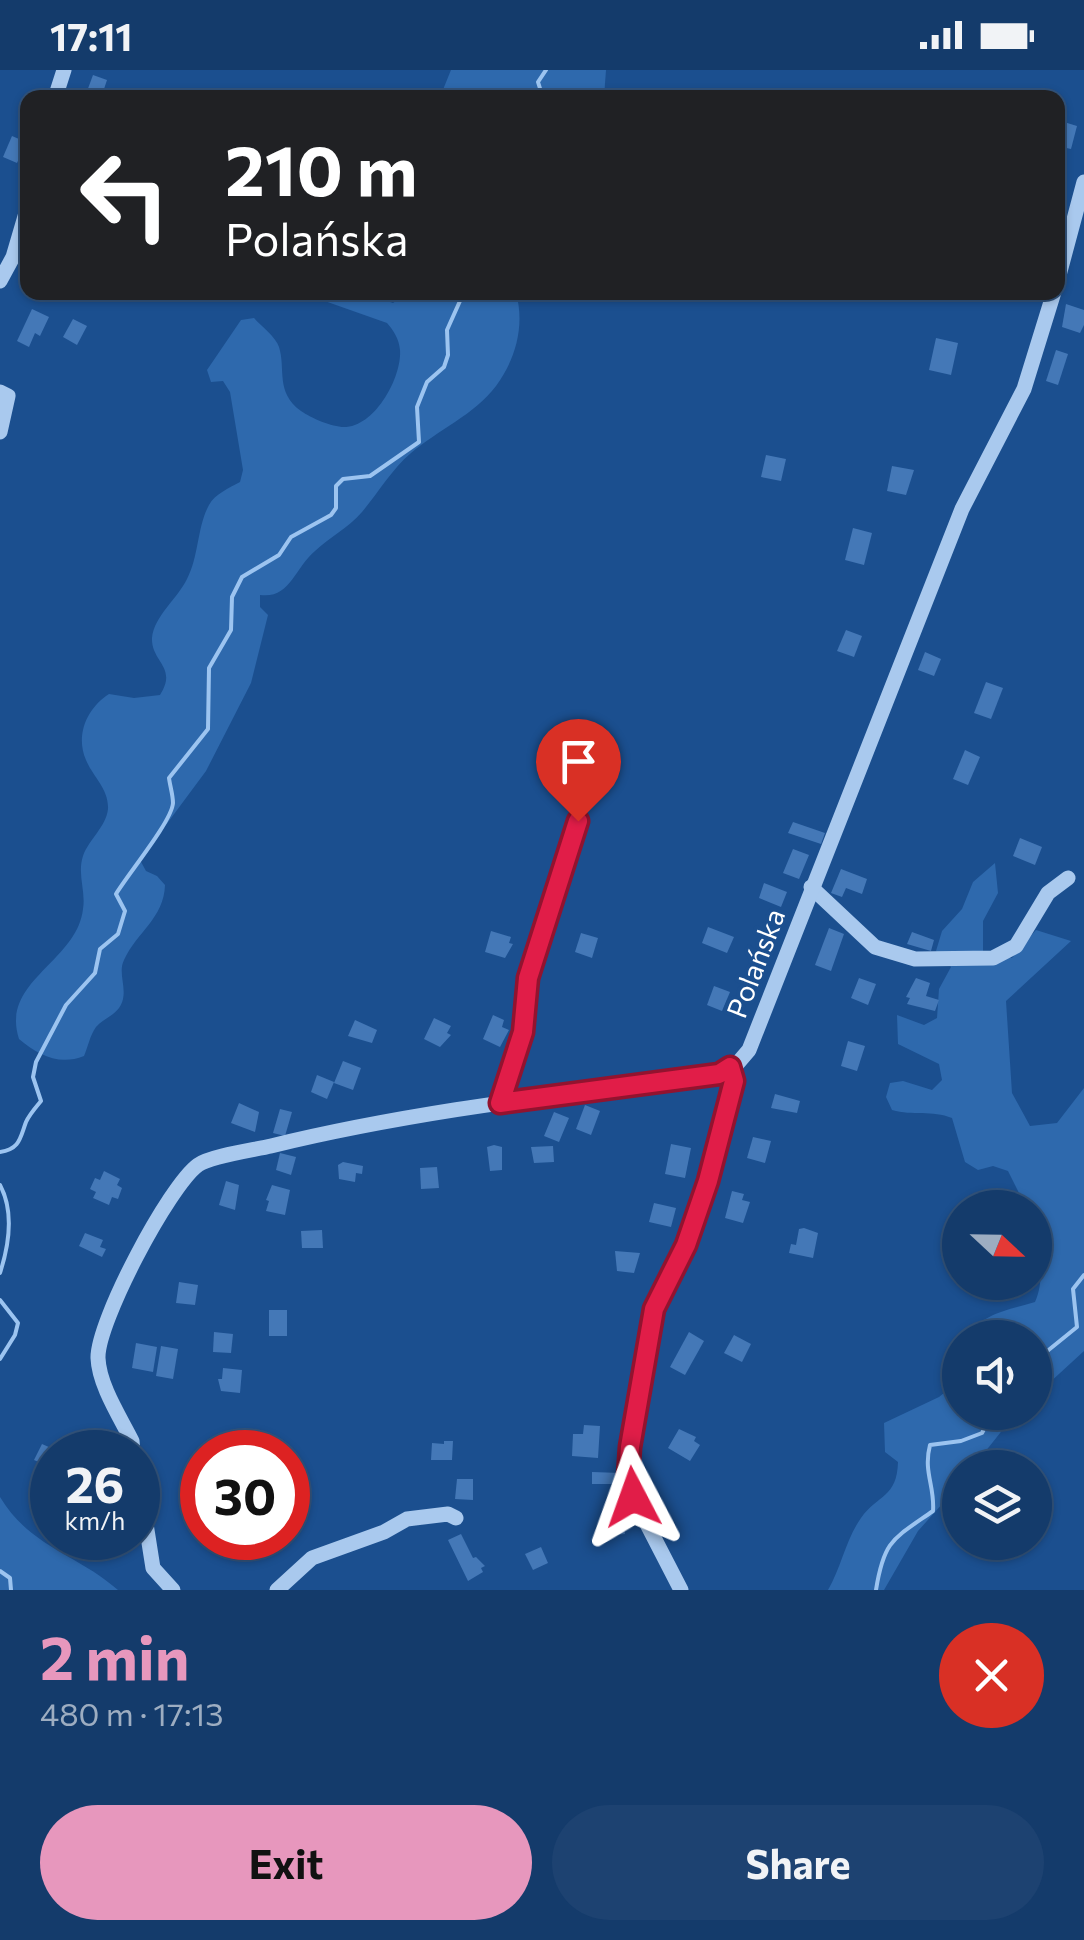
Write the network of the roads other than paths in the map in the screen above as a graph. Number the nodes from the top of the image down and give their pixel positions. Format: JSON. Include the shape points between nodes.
{"nodes":[{"id":1,"x":1084,"y":182,"type":"edge"},
{"id":2,"x":20,"y":233,"type":"edge"},
{"id":3,"x":1065,"y":253,"type":"edge"},
{"id":4,"x":0,"y":281,"type":"edge"},
{"id":5,"x":1052,"y":300,"type":"edge"},
{"id":6,"x":0,"y":392,"type":"edge"},
{"id":7,"x":0,"y":432,"type":"edge"},
{"id":8,"x":578,"y":821,"type":"dead end"},
{"id":9,"x":1068,"y":878,"type":"dead end"},
{"id":10,"x":810,"y":887,"type":"junction"},
{"id":11,"x":730,"y":1067,"type":"junction"},
{"id":12,"x":500,"y":1103,"type":"junction"},
{"id":13,"x":127,"y":1430,"type":"edge"},
{"id":14,"x":456,"y":1518,"type":"dead end"},
{"id":15,"x":152,"y":1560,"type":"edge"},
{"id":16,"x":173,"y":1590,"type":"edge"},
{"id":17,"x":277,"y":1590,"type":"edge"},
{"id":18,"x":681,"y":1590,"type":"edge"}],
"edges":[{"from":1,"to":3,"type":"street"},
{"from":2,"to":4,"type":"street"},
{"from":5,"to":10,"type":"street","name":"Polańska","via":[[1024,389],[962,509]]},
{"from":6,"to":7,"type":"street","via":[[8,396]]},
{"from":8,"to":12,"type":"street","via":[[528,978],[523,1032]]},
{"from":9,"to":10,"type":"street","via":[[1048,893],[1016,946],[993,958],[915,960],[875,947]]},
{"from":10,"to":11,"type":"street","name":"Polańska","via":[[749,1050]]},
{"from":11,"to":12,"type":"street","via":[[719,1074]]},
{"from":11,"to":18,"type":"street","via":[[732,1095],[708,1181],[654,1309],[630,1447],[633,1497]]},
{"from":12,"to":13,"type":"street","via":[[347,1128],[199,1164],[125,1278],[100,1339],[101,1374]]},
{"from":14,"to":17,"type":"street","via":[[407,1519],[312,1558]]},
{"from":15,"to":16,"type":"street"}]}
